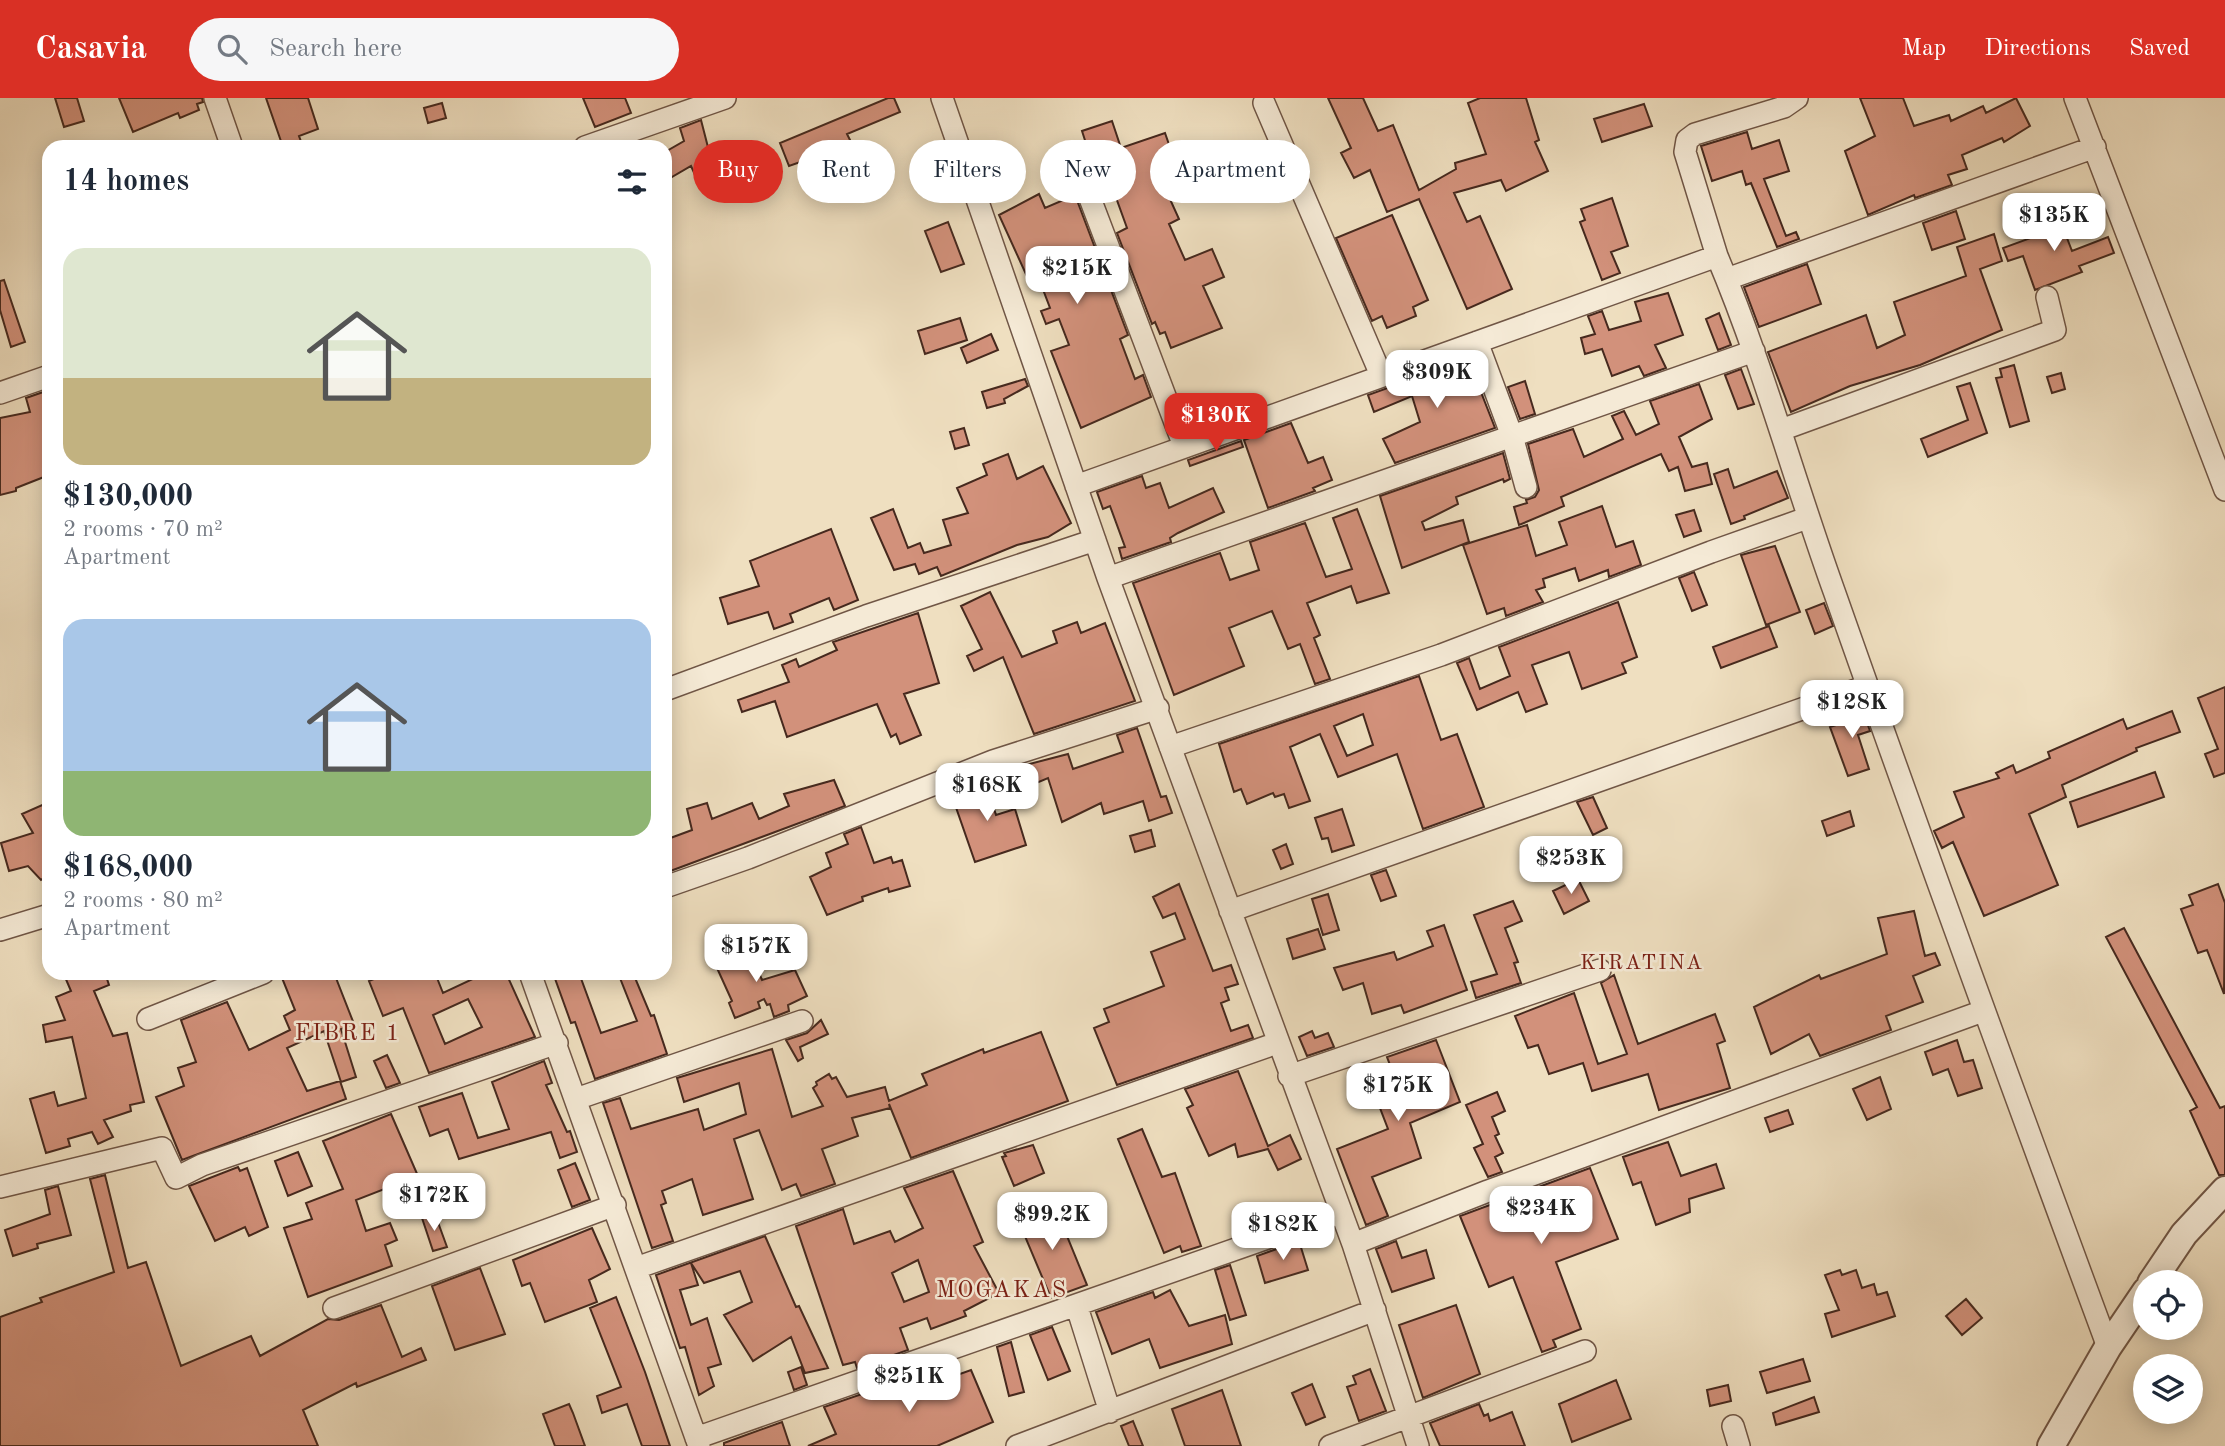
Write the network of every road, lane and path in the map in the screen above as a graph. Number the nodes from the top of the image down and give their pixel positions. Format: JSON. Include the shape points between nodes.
{"nodes":[{"id":1,"x":215,"y":98,"type":"edge"},
{"id":2,"x":725,"y":98,"type":"edge"},
{"id":3,"x":942,"y":98,"type":"edge"},
{"id":4,"x":1797,"y":98,"type":"edge"},
{"id":5,"x":2075,"y":98,"type":"edge"},
{"id":6,"x":1264,"y":103,"type":"dead end"},
{"id":7,"x":230,"y":140,"type":"edge"},
{"id":8,"x":605,"y":140,"type":"edge"},
{"id":9,"x":2095,"y":147,"type":"junction"},
{"id":10,"x":1092,"y":203,"type":"edge"},
{"id":11,"x":1717,"y":256,"type":"junction"},
{"id":12,"x":1727,"y":279,"type":"junction"},
{"id":13,"x":2047,"y":298,"type":"dead end"},
{"id":14,"x":1477,"y":342,"type":"junction"},
{"id":15,"x":1754,"y":351,"type":"junction"},
{"id":16,"x":1381,"y":374,"type":"junction"},
{"id":17,"x":42,"y":378,"type":"edge"},
{"id":18,"x":0,"y":393,"type":"edge"},
{"id":19,"x":1781,"y":430,"type":"junction"},
{"id":20,"x":1512,"y":436,"type":"junction"},
{"id":21,"x":1184,"y":446,"type":"junction"},
{"id":22,"x":1076,"y":486,"type":"junction"},
{"id":23,"x":1526,"y":487,"type":"dead end"},
{"id":24,"x":2225,"y":490,"type":"edge"},
{"id":25,"x":1807,"y":518,"type":"junction"},
{"id":26,"x":1095,"y":540,"type":"junction"},
{"id":27,"x":1108,"y":579,"type":"junction"},
{"id":28,"x":1867,"y":686,"type":"junction"},
{"id":29,"x":672,"y":687,"type":"edge"},
{"id":30,"x":1158,"y":708,"type":"junction"},
{"id":31,"x":1170,"y":747,"type":"junction"},
{"id":32,"x":672,"y":885,"type":"edge"},
{"id":33,"x":1230,"y":911,"type":"junction"},
{"id":34,"x":42,"y":917,"type":"edge"},
{"id":35,"x":0,"y":930,"type":"edge"},
{"id":36,"x":1600,"y":970,"type":"dead end"},
{"id":37,"x":246,"y":980,"type":"edge"},
{"id":38,"x":533,"y":980,"type":"edge"},
{"id":39,"x":1983,"y":1011,"type":"junction"},
{"id":40,"x":148,"y":1019,"type":"dead end"},
{"id":41,"x":802,"y":1021,"type":"dead end"},
{"id":42,"x":557,"y":1043,"type":"junction"},
{"id":43,"x":1277,"y":1043,"type":"junction"},
{"id":44,"x":1289,"y":1076,"type":"junction"},
{"id":45,"x":576,"y":1099,"type":"junction"},
{"id":46,"x":0,"y":1186,"type":"edge"},
{"id":47,"x":2225,"y":1190,"type":"edge"},
{"id":48,"x":615,"y":1205,"type":"junction"},
{"id":49,"x":1339,"y":1213,"type":"junction"},
{"id":50,"x":1353,"y":1244,"type":"junction"},
{"id":51,"x":636,"y":1268,"type":"junction"},
{"id":52,"x":2160,"y":1270,"type":"edge"},
{"id":53,"x":1077,"y":1307,"type":"junction"},
{"id":54,"x":334,"y":1308,"type":"dead end"},
{"id":55,"x":1375,"y":1310,"type":"junction"},
{"id":56,"x":2133,"y":1311,"type":"edge"},
{"id":57,"x":2108,"y":1347,"type":"junction"},
{"id":58,"x":1585,"y":1351,"type":"dead end"},
{"id":59,"x":1110,"y":1412,"type":"junction"},
{"id":60,"x":1408,"y":1418,"type":"junction"},
{"id":61,"x":698,"y":1442,"type":"edge"},
{"id":62,"x":1017,"y":1446,"type":"edge"},
{"id":63,"x":1330,"y":1446,"type":"edge"},
{"id":64,"x":1418,"y":1446,"type":"edge"},
{"id":65,"x":2051,"y":1446,"type":"edge"}],
"edges":[{"from":1,"to":7,"type":"street"},
{"from":2,"to":8,"type":"street"},
{"from":3,"to":22,"type":"street"},
{"from":4,"to":11,"type":"street","via":[[1784,107],[1687,140],[1685,152]]},
{"from":5,"to":9,"type":"street"},
{"from":6,"to":16,"type":"street"},
{"from":9,"to":12,"type":"street"},
{"from":9,"to":24,"type":"street"},
{"from":10,"to":21,"type":"street"},
{"from":11,"to":12,"type":"street"},
{"from":11,"to":14,"type":"street"},
{"from":12,"to":15,"type":"street"},
{"from":13,"to":19,"type":"street","via":[[2055,330]]},
{"from":14,"to":16,"type":"street"},
{"from":14,"to":20,"type":"street"},
{"from":15,"to":19,"type":"street"},
{"from":15,"to":20,"type":"street"},
{"from":16,"to":21,"type":"street"},
{"from":17,"to":18,"type":"street"},
{"from":19,"to":25,"type":"street"},
{"from":20,"to":23,"type":"street"},
{"from":20,"to":27,"type":"street"},
{"from":21,"to":22,"type":"street"},
{"from":22,"to":26,"type":"street"},
{"from":25,"to":28,"type":"street"},
{"from":25,"to":31,"type":"street","via":[[1441,655]]},
{"from":26,"to":27,"type":"street"},
{"from":26,"to":29,"type":"street","via":[[866,616]]},
{"from":27,"to":30,"type":"street"},
{"from":28,"to":33,"type":"street"},
{"from":28,"to":39,"type":"street"},
{"from":30,"to":31,"type":"street"},
{"from":30,"to":32,"type":"street","via":[[993,761]]},
{"from":31,"to":33,"type":"street"},
{"from":33,"to":43,"type":"street"},
{"from":34,"to":35,"type":"street"},
{"from":36,"to":44,"type":"street"},
{"from":37,"to":40,"type":"street"},
{"from":38,"to":42,"type":"street"},
{"from":39,"to":50,"type":"street"},
{"from":39,"to":57,"type":"street"},
{"from":41,"to":45,"type":"street"},
{"from":42,"to":45,"type":"street"},
{"from":42,"to":46,"type":"street","via":[[202,1165],[176,1178],[162,1148]]},
{"from":43,"to":44,"type":"street"},
{"from":43,"to":51,"type":"street"},
{"from":44,"to":49,"type":"street"},
{"from":45,"to":48,"type":"street"},
{"from":47,"to":52,"type":"street","via":[[2184,1234]]},
{"from":48,"to":51,"type":"street"},
{"from":48,"to":54,"type":"street"},
{"from":49,"to":50,"type":"street"},
{"from":49,"to":53,"type":"street"},
{"from":50,"to":55,"type":"street"},
{"from":51,"to":61,"type":"street"},
{"from":53,"to":59,"type":"street"},
{"from":53,"to":61,"type":"street"},
{"from":55,"to":59,"type":"street"},
{"from":55,"to":60,"type":"street"},
{"from":56,"to":57,"type":"street"},
{"from":57,"to":65,"type":"street"},
{"from":58,"to":60,"type":"street"},
{"from":59,"to":62,"type":"street"},
{"from":60,"to":63,"type":"street"},
{"from":60,"to":64,"type":"street"}]}
